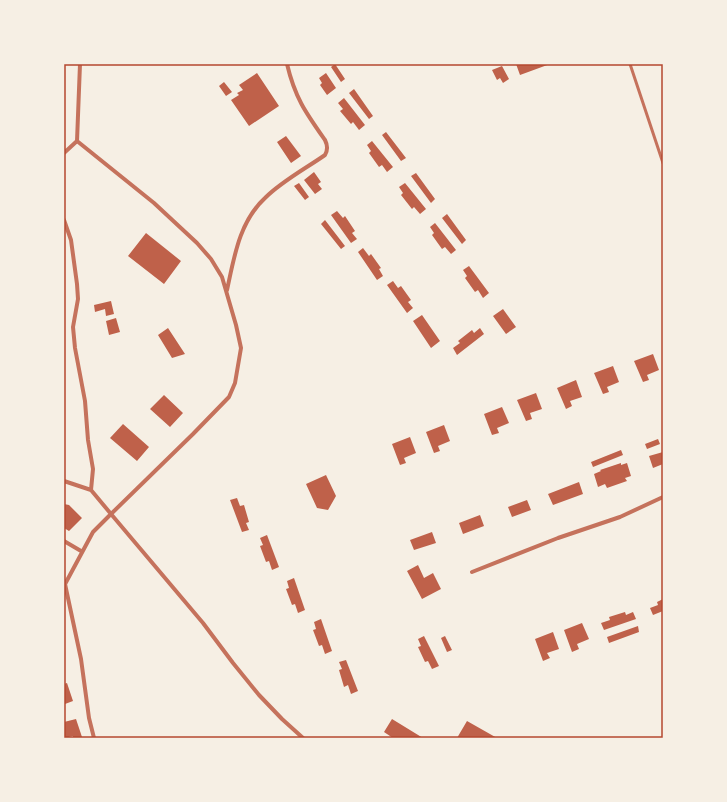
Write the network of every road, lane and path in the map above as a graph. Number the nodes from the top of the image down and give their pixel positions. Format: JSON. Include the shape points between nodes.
{"nodes":[{"id":1,"x":80,"y":64,"type":"edge"},
{"id":2,"x":287,"y":64,"type":"edge"},
{"id":3,"x":630,"y":64,"type":"edge"},
{"id":4,"x":77,"y":141,"type":"junction"},
{"id":5,"x":64,"y":153,"type":"edge"},
{"id":6,"x":663,"y":163,"type":"edge"},
{"id":7,"x":64,"y":220,"type":"edge"},
{"id":8,"x":226,"y":292,"type":"junction"},
{"id":9,"x":64,"y":481,"type":"edge"},
{"id":10,"x":91,"y":490,"type":"junction"},
{"id":11,"x":663,"y":498,"type":"edge"},
{"id":12,"x":111,"y":514,"type":"junction"},
{"id":13,"x":64,"y":541,"type":"edge"},
{"id":14,"x":81,"y":551,"type":"junction"},
{"id":15,"x":472,"y":572,"type":"dead end"},
{"id":16,"x":65,"y":585,"type":"edge"},
{"id":17,"x":94,"y":738,"type":"edge"},
{"id":18,"x":303,"y":738,"type":"edge"}],
"edges":[{"from":1,"to":4,"type":"street"},
{"from":2,"to":8,"type":"street","via":[[296,94],[325,140],[327,151],[325,155],[264,198],[255,209],[237,244]]},
{"from":3,"to":6,"type":"lane"},
{"from":4,"to":5,"type":"street"},
{"from":4,"to":8,"type":"street","via":[[154,203],[197,243],[222,277]]},
{"from":7,"to":10,"type":"street","via":[[78,284],[73,327],[93,469]]},
{"from":8,"to":12,"type":"street","via":[[241,348],[235,383],[228,397]]},
{"from":9,"to":10,"type":"street"},
{"from":10,"to":12,"type":"street"},
{"from":11,"to":15,"type":"street","via":[[620,517]]},
{"from":12,"to":14,"type":"street","via":[[93,532]]},
{"from":12,"to":18,"type":"street","via":[[204,623],[259,695]]},
{"from":13,"to":14,"type":"street"},
{"from":14,"to":16,"type":"street"},
{"from":16,"to":17,"type":"street"}]}
